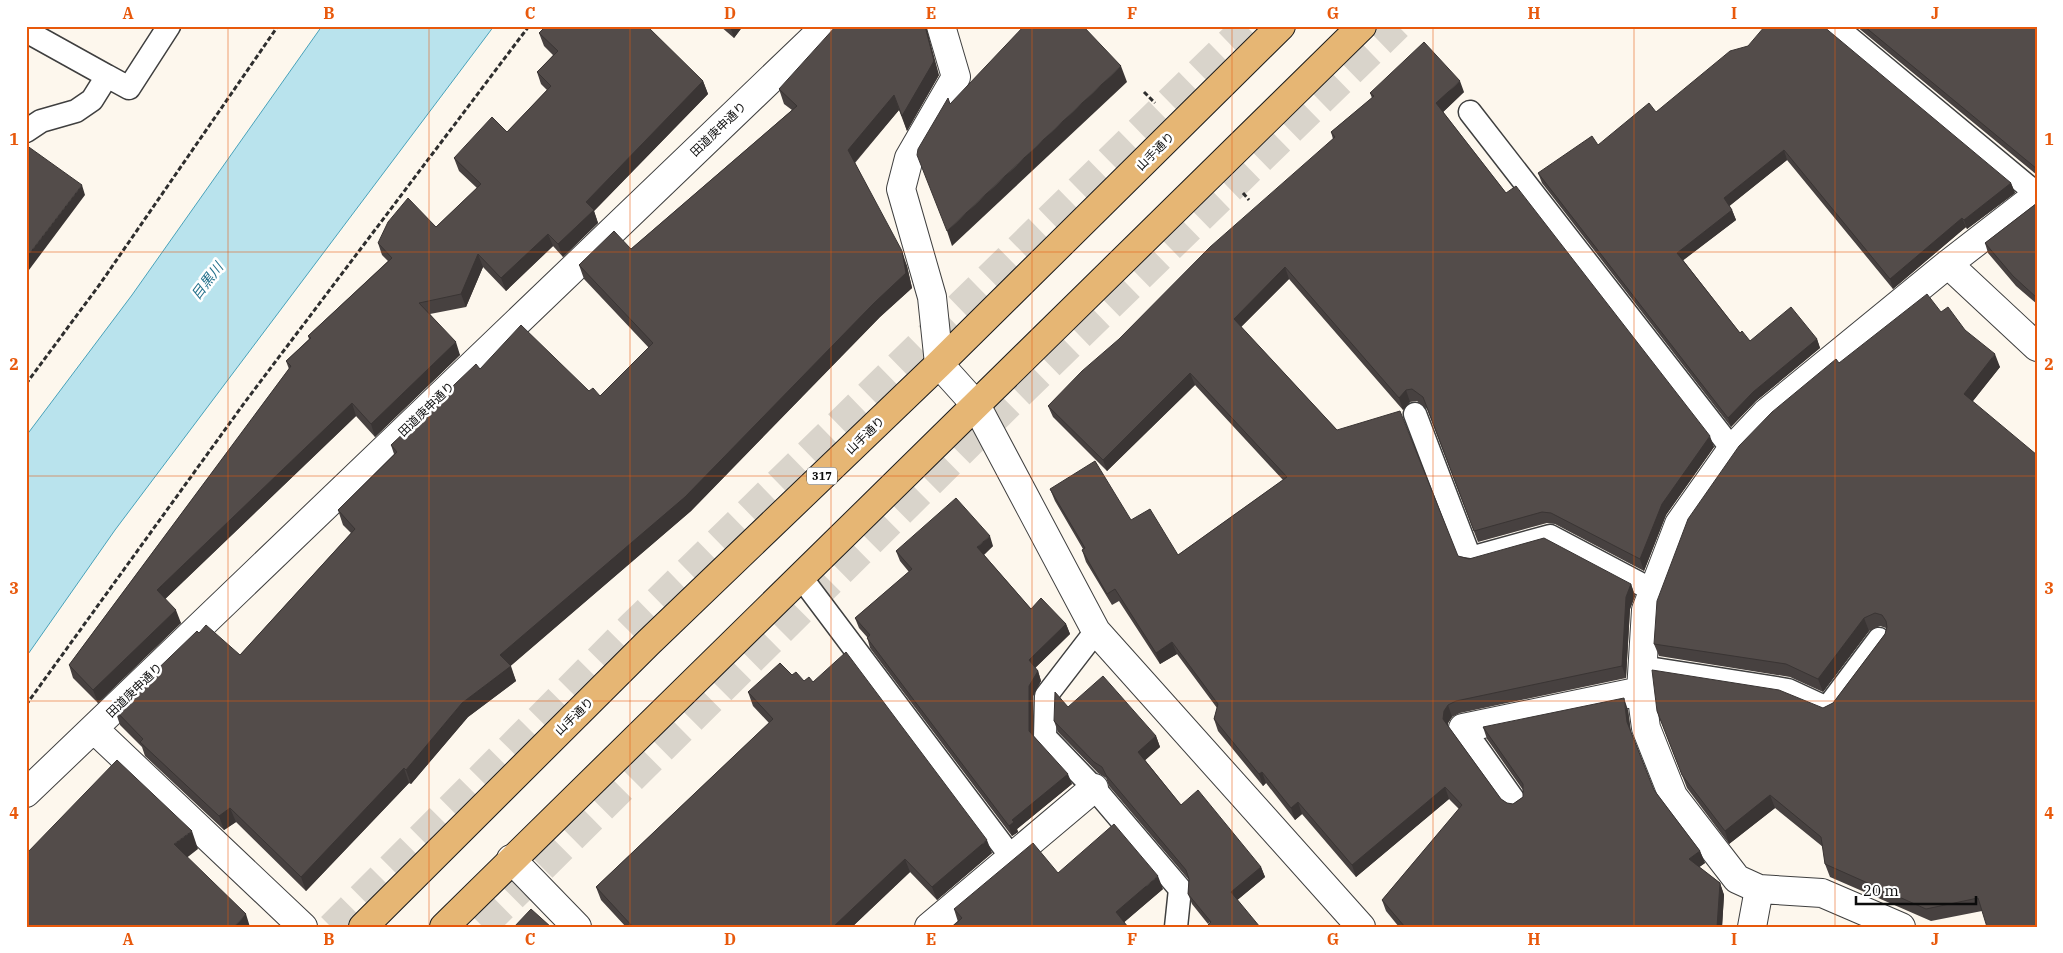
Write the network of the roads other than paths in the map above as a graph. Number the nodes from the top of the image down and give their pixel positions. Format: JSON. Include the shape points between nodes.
{"nodes":[{"id":1,"x":169,"y":26,"type":"edge"},
{"id":2,"x":826,"y":26,"type":"edge"},
{"id":3,"x":941,"y":26,"type":"edge"},
{"id":4,"x":1281,"y":26,"type":"edge"},
{"id":5,"x":1362,"y":26,"type":"edge"},
{"id":6,"x":1835,"y":26,"type":"edge"},
{"id":7,"x":26,"y":31,"type":"edge"},
{"id":8,"x":107,"y":76,"type":"junction"},
{"id":9,"x":1470,"y":112,"type":"dead end"},
{"id":10,"x":26,"y":131,"type":"edge"},
{"id":11,"x":2037,"y":195,"type":"edge"},
{"id":12,"x":1948,"y":264,"type":"junction"},
{"id":13,"x":2037,"y":347,"type":"edge"},
{"id":14,"x":939,"y":364,"type":"junction"},
{"id":15,"x":976,"y":405,"type":"junction"},
{"id":16,"x":1415,"y":414,"type":"edge"},
{"id":17,"x":1732,"y":448,"type":"junction"},
{"id":18,"x":800,"y":576,"type":"junction"},
{"id":19,"x":1654,"y":591,"type":"junction"},
{"id":20,"x":1096,"y":630,"type":"junction"},
{"id":21,"x":1879,"y":639,"type":"edge"},
{"id":22,"x":1642,"y":679,"type":"junction"},
{"id":23,"x":1463,"y":728,"type":"joint"},
{"id":24,"x":94,"y":729,"type":"junction"},
{"id":25,"x":1094,"y":788,"type":"junction"},
{"id":26,"x":26,"y":793,"type":"edge"},
{"id":27,"x":1516,"y":803,"type":"edge"},
{"id":28,"x":1012,"y":858,"type":"junction"},
{"id":29,"x":511,"y":859,"type":"junction"},
{"id":30,"x":1759,"y":889,"type":"junction"},
{"id":31,"x":303,"y":927,"type":"edge"},
{"id":32,"x":363,"y":927,"type":"edge"},
{"id":33,"x":444,"y":927,"type":"edge"},
{"id":34,"x":577,"y":927,"type":"edge"},
{"id":35,"x":929,"y":927,"type":"edge"},
{"id":36,"x":1176,"y":927,"type":"edge"},
{"id":37,"x":1361,"y":927,"type":"edge"},
{"id":38,"x":1752,"y":927,"type":"edge"},
{"id":39,"x":1901,"y":927,"type":"edge"}],
"edges":[{"from":1,"to":8,"type":"lane","via":[[129,88]]},
{"from":2,"to":24,"type":"street","name":"田道庚申通り"},
{"from":3,"to":14,"type":"street","via":[[956,76],[909,158],[901,189],[932,297]]},
{"from":4,"to":14,"type":"main road","name":"山手通り","number":"317"},
{"from":5,"to":15,"type":"main road"},
{"from":6,"to":11,"type":"lane"},
{"from":7,"to":8,"type":"lane"},
{"from":8,"to":10,"type":"lane","via":[[92,100],[76,111],[41,120]]},
{"from":9,"to":17,"type":"lane"},
{"from":11,"to":12,"type":"street"},
{"from":12,"to":13,"type":"street"},
{"from":12,"to":17,"type":"street","via":[[1766,413]]},
{"from":14,"to":15,"type":"street"},
{"from":14,"to":32,"type":"main road","name":"山手通り","number":"317","via":[[648,643]]},
{"from":15,"to":18,"type":"main road"},
{"from":15,"to":20,"type":"street"},
{"from":16,"to":19,"type":"lane","via":[[1470,558],[1550,536]]},
{"from":17,"to":19,"type":"street","via":[[1679,524]]},
{"from":18,"to":28,"type":"lane"},
{"from":18,"to":29,"type":"main road"},
{"from":19,"to":22,"type":"street","via":[[1646,610]]},
{"from":20,"to":25,"type":"lane","via":[[1046,696],[1046,737]]},
{"from":20,"to":37,"type":"street"},
{"from":21,"to":22,"type":"lane","via":[[1827,708],[1788,690]]},
{"from":22,"to":23,"type":"street"},
{"from":22,"to":30,"type":"street","via":[[1646,728],[1673,796],[1738,879]]},
{"from":23,"to":27,"type":"lane"},
{"from":24,"to":26,"type":"street","name":"田道庚申通り"},
{"from":24,"to":31,"type":"street"},
{"from":25,"to":28,"type":"street"},
{"from":25,"to":36,"type":"lane","via":[[1180,889]]},
{"from":28,"to":35,"type":"street"},
{"from":29,"to":33,"type":"main road"},
{"from":29,"to":34,"type":"street"},
{"from":30,"to":38,"type":"street"},
{"from":30,"to":39,"type":"street","via":[[1822,893]]}]}
